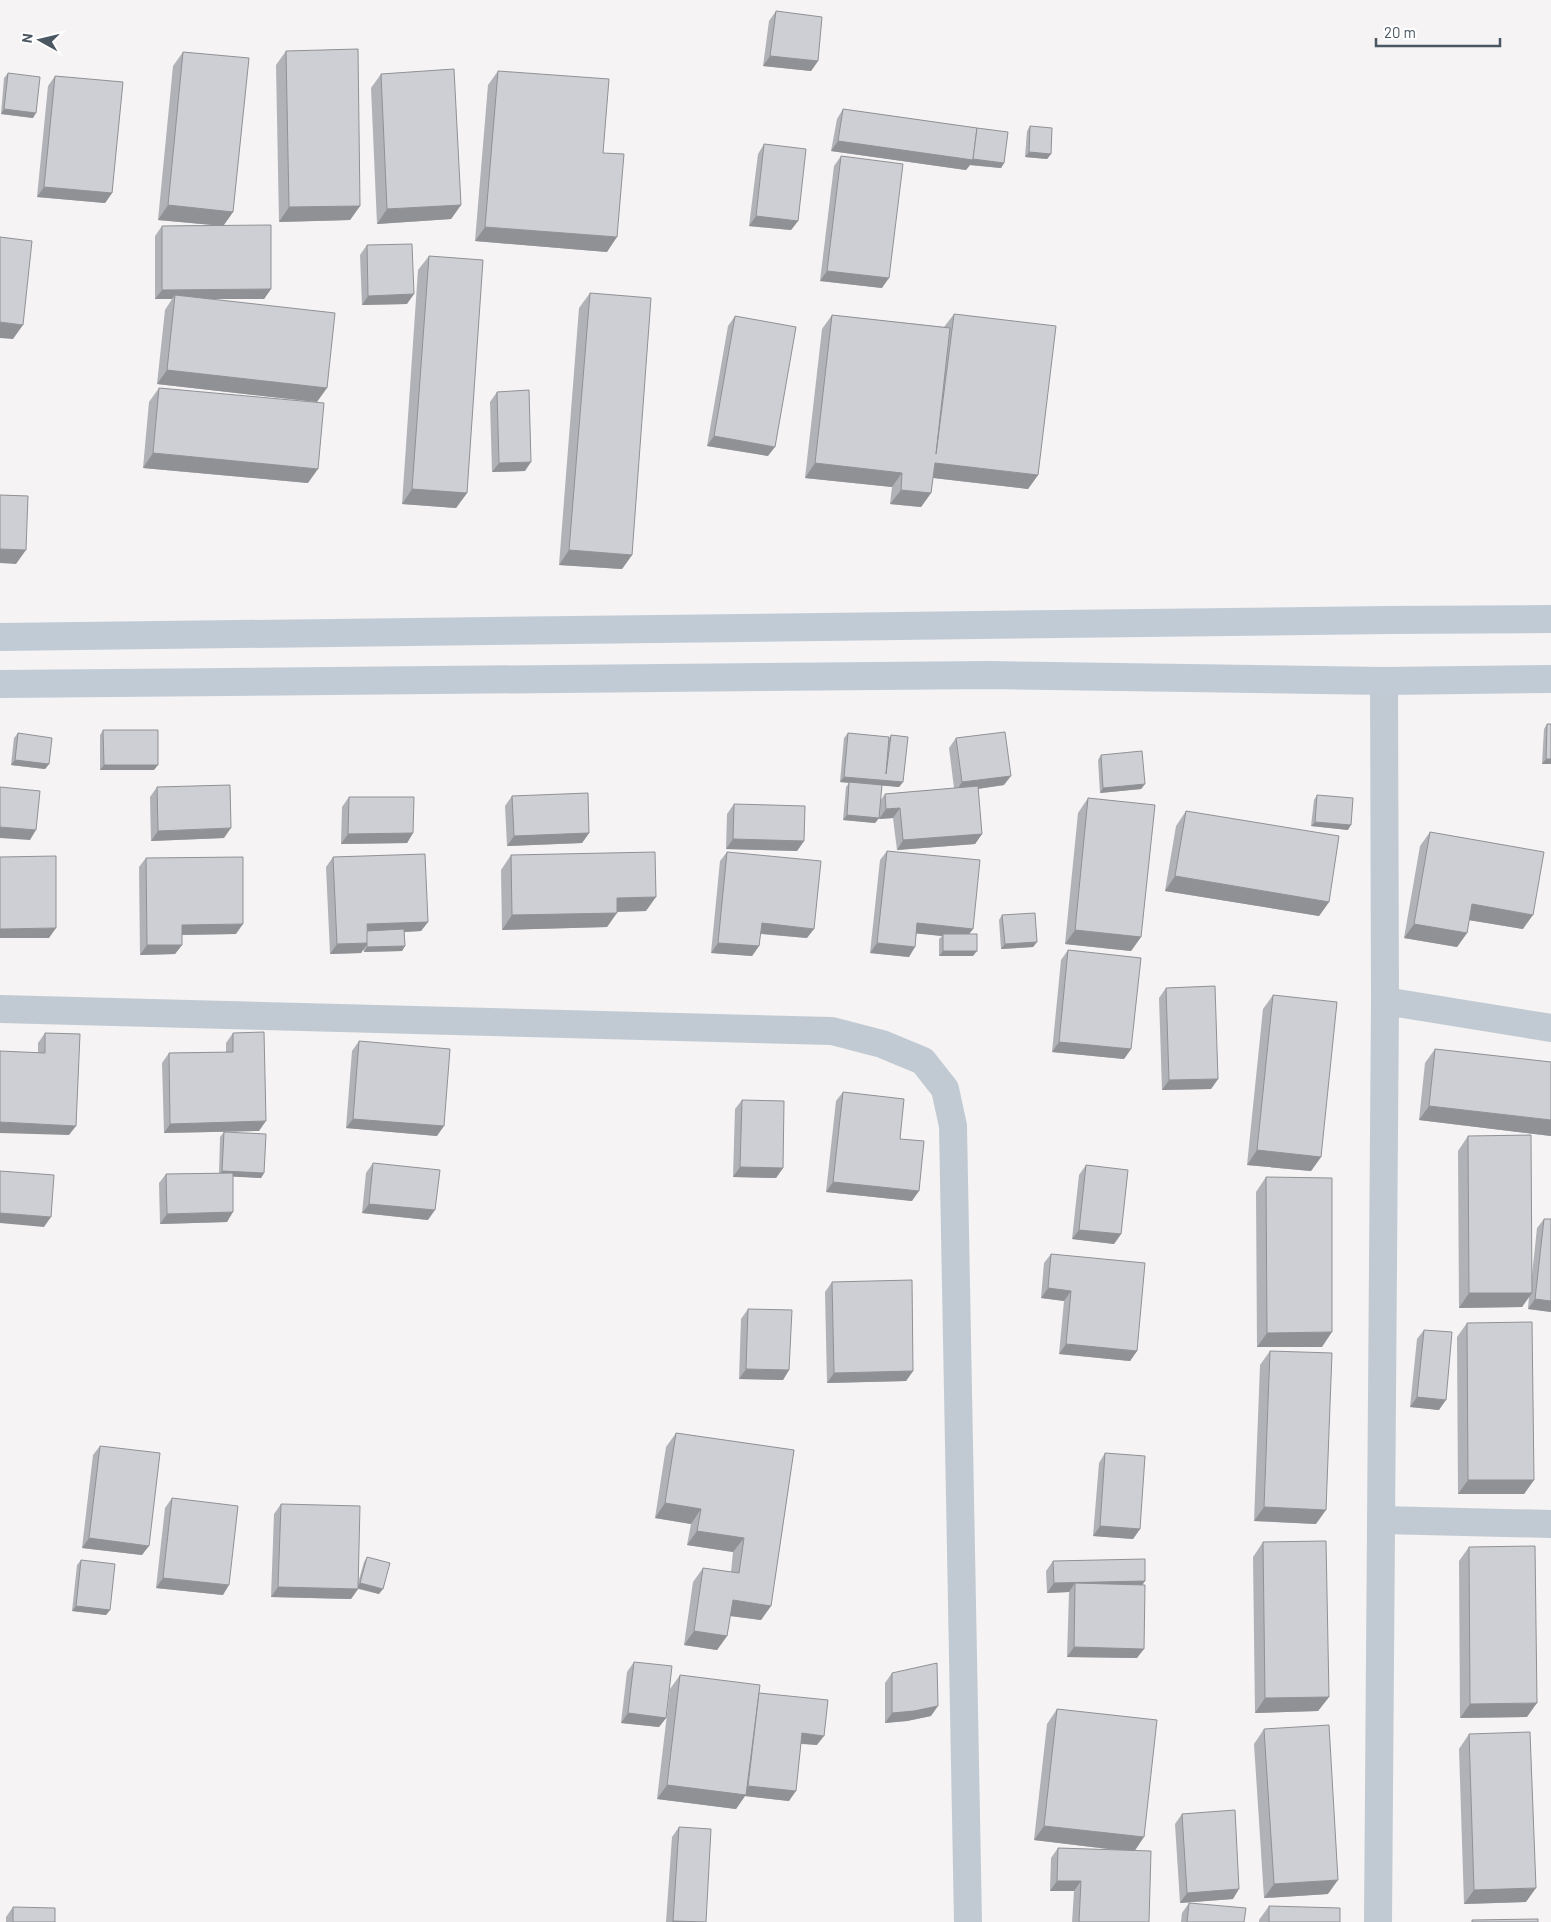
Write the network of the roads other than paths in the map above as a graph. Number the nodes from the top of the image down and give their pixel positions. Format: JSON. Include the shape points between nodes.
{"nodes":[{"id":1,"x":1551,"y":619,"type":"edge"},
{"id":2,"x":0,"y":637,"type":"edge"},
{"id":3,"x":1384,"y":680,"type":"junction"},
{"id":4,"x":1551,"y":680,"type":"edge"},
{"id":5,"x":0,"y":684,"type":"edge"},
{"id":6,"x":1385,"y":1001,"type":"junction"},
{"id":7,"x":0,"y":1009,"type":"edge"},
{"id":8,"x":1551,"y":1028,"type":"edge"},
{"id":9,"x":1381,"y":1520,"type":"junction"},
{"id":10,"x":1551,"y":1524,"type":"edge"},
{"id":11,"x":968,"y":1922,"type":"edge"},
{"id":12,"x":1378,"y":1922,"type":"edge"}],
"edges":[{"from":1,"to":2,"type":"street"},
{"from":3,"to":4,"type":"street"},
{"from":3,"to":5,"type":"street","via":[[990,675]]},
{"from":3,"to":6,"type":"street"},
{"from":6,"to":8,"type":"street"},
{"from":6,"to":9,"type":"street"},
{"from":7,"to":11,"type":"street","via":[[832,1031],[882,1044],[923,1061],[945,1089],[953,1126]]},
{"from":9,"to":10,"type":"street"},
{"from":9,"to":12,"type":"street"}]}
